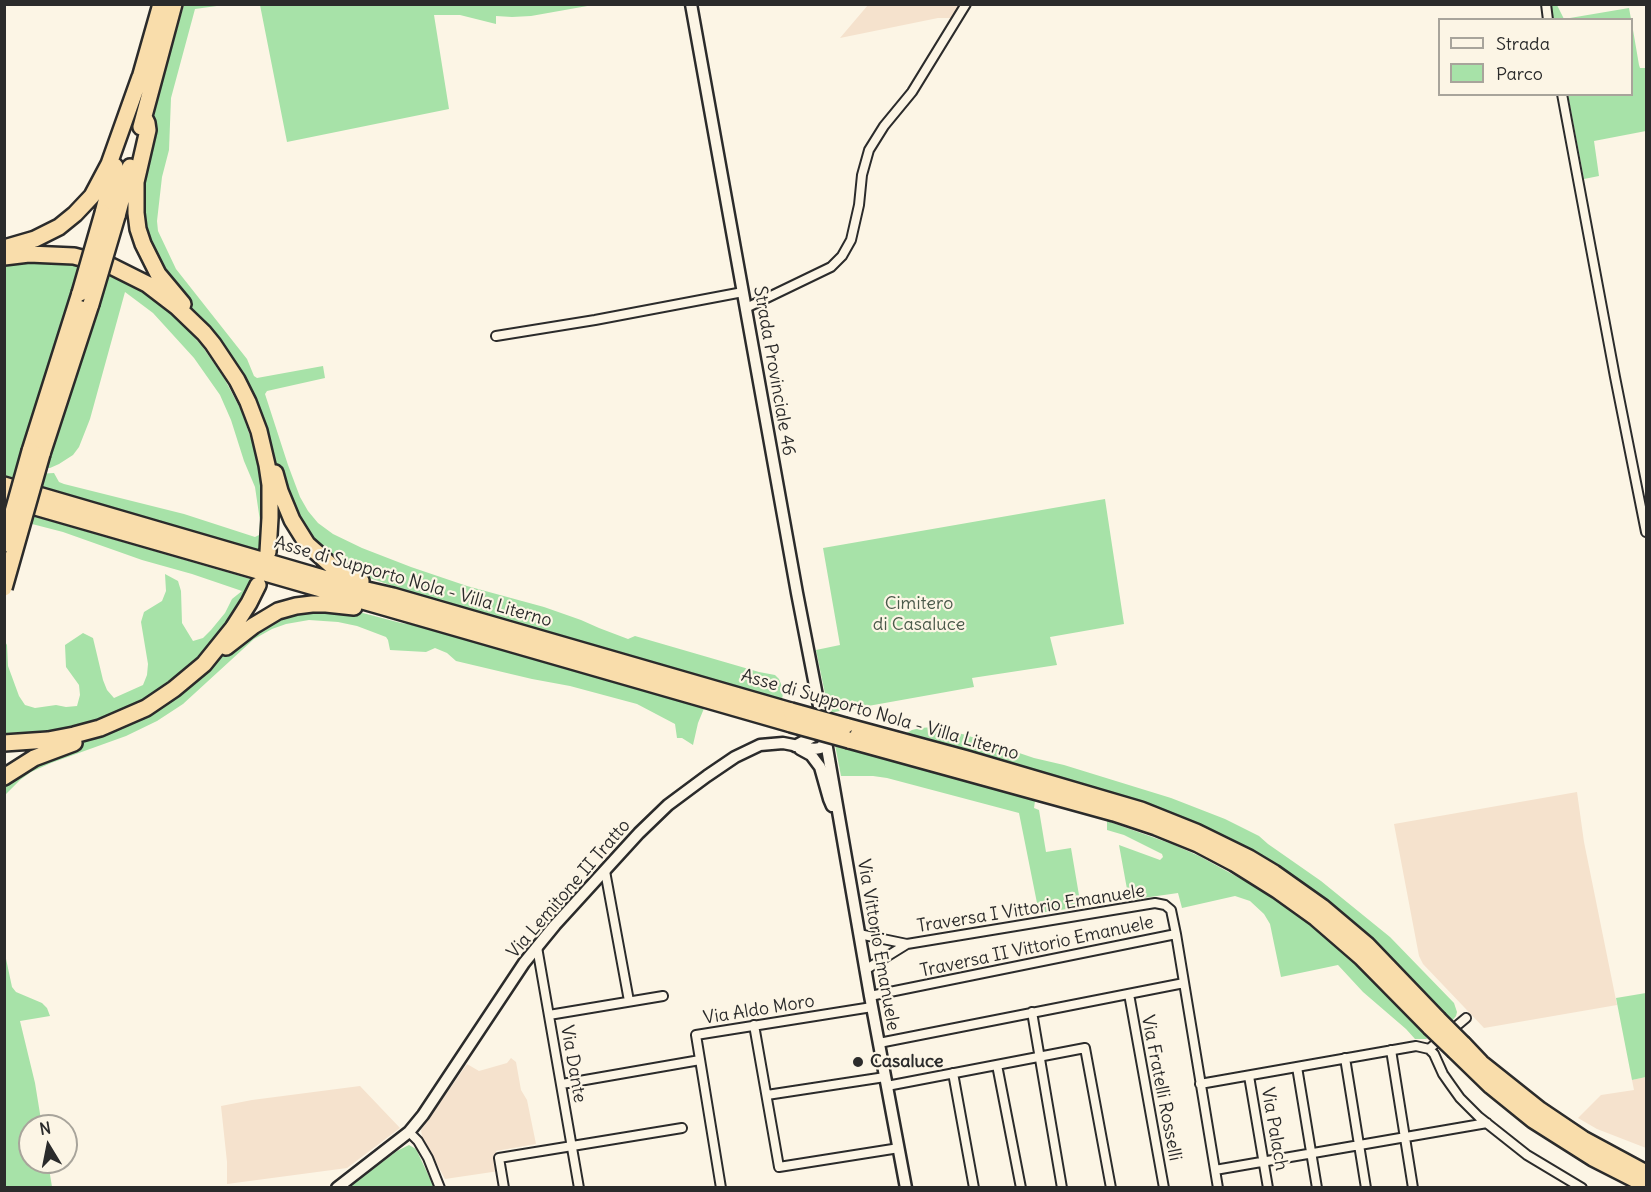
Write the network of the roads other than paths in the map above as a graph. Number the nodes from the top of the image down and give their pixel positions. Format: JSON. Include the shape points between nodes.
{"nodes":[{"id":1,"x":161,"y":4,"type":"edge"},
{"id":2,"x":174,"y":4,"type":"edge"},
{"id":3,"x":691,"y":4,"type":"edge"},
{"id":4,"x":966,"y":4,"type":"edge"},
{"id":5,"x":140,"y":77,"type":"junction"},
{"id":6,"x":1562,"y":96,"type":"edge"},
{"id":7,"x":144,"y":117,"type":"junction"},
{"id":8,"x":110,"y":215,"type":"junction"},
{"id":9,"x":4,"y":248,"type":"edge"},
{"id":10,"x":4,"y":258,"type":"edge"},
{"id":11,"x":743,"y":292,"type":"junction"},
{"id":12,"x":746,"y":308,"type":"junction"},
{"id":13,"x":204,"y":333,"type":"junction"},
{"id":14,"x":496,"y":336,"type":"dead end"},
{"id":15,"x":259,"y":431,"type":"junction"},
{"id":16,"x":36,"y":453,"type":"junction"},
{"id":17,"x":4,"y":485,"type":"edge"},
{"id":18,"x":4,"y":498,"type":"edge"},
{"id":19,"x":1647,"y":532,"type":"edge"},
{"id":20,"x":4,"y":544,"type":"edge"},
{"id":21,"x":268,"y":552,"type":"dead end"},
{"id":22,"x":258,"y":585,"type":"dead end"},
{"id":23,"x":4,"y":588,"type":"edge"},
{"id":24,"x":393,"y":596,"type":"junction"},
{"id":25,"x":409,"y":615,"type":"junction"},
{"id":26,"x":204,"y":664,"type":"junction"},
{"id":27,"x":820,"y":710,"type":"junction"},
{"id":28,"x":791,"y":718,"type":"junction"},
{"id":29,"x":100,"y":728,"type":"junction"},
{"id":30,"x":826,"y":742,"type":"junction"},
{"id":31,"x":4,"y":743,"type":"edge"},
{"id":32,"x":795,"y":746,"type":"junction"},
{"id":33,"x":4,"y":777,"type":"edge"},
{"id":34,"x":838,"y":812,"type":"junction"},
{"id":35,"x":605,"y":871,"type":"junction"},
{"id":36,"x":859,"y":934,"type":"junction"},
{"id":37,"x":1176,"y":934,"type":"junction"},
{"id":38,"x":907,"y":944,"type":"junction"},
{"id":39,"x":537,"y":946,"type":"junction"},
{"id":40,"x":866,"y":970,"type":"junction"},
{"id":41,"x":1184,"y":983,"type":"junction"},
{"id":42,"x":1129,"y":994,"type":"junction"},
{"id":43,"x":663,"y":996,"type":"dead end"},
{"id":44,"x":628,"y":1001,"type":"junction"},
{"id":45,"x":871,"y":1002,"type":"junction"},
{"id":46,"x":1032,"y":1012,"type":"junction"},
{"id":47,"x":549,"y":1015,"type":"junction"},
{"id":48,"x":1466,"y":1018,"type":"dead end"},
{"id":49,"x":754,"y":1025,"type":"junction"},
{"id":50,"x":879,"y":1043,"type":"junction"},
{"id":51,"x":1459,"y":1048,"type":"junction"},
{"id":52,"x":1429,"y":1049,"type":"junction"},
{"id":53,"x":1391,"y":1050,"type":"junction"},
{"id":54,"x":1040,"y":1057,"type":"junction"},
{"id":55,"x":1345,"y":1058,"type":"junction"},
{"id":56,"x":700,"y":1060,"type":"junction"},
{"id":57,"x":997,"y":1065,"type":"junction"},
{"id":58,"x":1297,"y":1067,"type":"junction"},
{"id":59,"x":953,"y":1073,"type":"junction"},
{"id":60,"x":1250,"y":1076,"type":"junction"},
{"id":61,"x":886,"y":1082,"type":"junction"},
{"id":62,"x":562,"y":1084,"type":"junction"},
{"id":63,"x":1200,"y":1084,"type":"junction"},
{"id":64,"x":767,"y":1095,"type":"junction"},
{"id":65,"x":1487,"y":1123,"type":"junction"},
{"id":66,"x":682,"y":1128,"type":"dead end"},
{"id":67,"x":409,"y":1132,"type":"junction"},
{"id":68,"x":1405,"y":1137,"type":"junction"},
{"id":69,"x":1359,"y":1145,"type":"junction"},
{"id":70,"x":572,"y":1146,"type":"junction"},
{"id":71,"x":899,"y":1148,"type":"junction"},
{"id":72,"x":1311,"y":1154,"type":"junction"},
{"id":73,"x":1264,"y":1161,"type":"junction"},
{"id":74,"x":1215,"y":1170,"type":"junction"},
{"id":75,"x":1647,"y":1173,"type":"edge"},
{"id":76,"x":1647,"y":1185,"type":"edge"},
{"id":77,"x":337,"y":1188,"type":"edge"},
{"id":78,"x":441,"y":1188,"type":"edge"},
{"id":79,"x":504,"y":1188,"type":"edge"},
{"id":80,"x":579,"y":1188,"type":"edge"},
{"id":81,"x":722,"y":1188,"type":"edge"},
{"id":82,"x":906,"y":1188,"type":"edge"},
{"id":83,"x":974,"y":1188,"type":"edge"},
{"id":84,"x":1021,"y":1188,"type":"edge"},
{"id":85,"x":1062,"y":1188,"type":"edge"},
{"id":86,"x":1111,"y":1188,"type":"edge"},
{"id":87,"x":1164,"y":1188,"type":"edge"},
{"id":88,"x":1218,"y":1188,"type":"edge"},
{"id":89,"x":1268,"y":1188,"type":"edge"},
{"id":90,"x":1317,"y":1188,"type":"edge"},
{"id":91,"x":1366,"y":1188,"type":"edge"},
{"id":92,"x":1413,"y":1188,"type":"edge"},
{"id":93,"x":1582,"y":1188,"type":"edge"}],
"edges":[{"from":1,"to":5,"type":"highway"},
{"from":2,"to":7,"type":"highway"},
{"from":3,"to":11,"type":"street","name":"Strada Provinciale 46"},
{"from":4,"to":12,"type":"street","via":[[912,92],[869,150],[859,205],[842,256],[831,267]]},
{"from":5,"to":8,"type":"highway","via":[[125,127]]},
{"from":5,"to":9,"type":"highway","via":[[109,164],[92,196],[59,227]]},
{"from":6,"to":19,"type":"street"},
{"from":7,"to":8,"type":"highway"},
{"from":7,"to":13,"type":"highway","via":[[148,130],[136,182],[142,244],[158,274]]},
{"from":8,"to":16,"type":"highway","bridge":true,"via":[[80,293]]},
{"from":8,"to":16,"type":"highway","bridge":true,"via":[[91,304]]},
{"from":10,"to":13,"type":"highway","via":[[29,254],[74,256],[111,266],[147,284]]},
{"from":11,"to":12,"type":"street","name":"Strada Provinciale 46"},
{"from":11,"to":14,"type":"street"},
{"from":12,"to":27,"type":"street","name":"Strada Provinciale 46"},
{"from":13,"to":15,"type":"highway","via":[[237,380]]},
{"from":15,"to":21,"type":"highway","via":[[270,485]]},
{"from":15,"to":24,"type":"highway","via":[[292,520],[307,544],[333,567]]},
{"from":16,"to":20,"type":"highway","bridge":true},
{"from":16,"to":23,"type":"highway","bridge":true},
{"from":17,"to":24,"type":"highway","name":"Asse di Supporto Nola - Villa Literno"},
{"from":18,"to":25,"type":"highway","name":"Asse di Supporto Nola - Villa Literno"},
{"from":22,"to":26,"type":"highway","via":[[233,628]]},
{"from":24,"to":28,"type":"highway","name":"Asse di Supporto Nola - Villa Literno"},
{"from":25,"to":26,"type":"highway","via":[[383,615],[326,604],[296,606],[267,616]]},
{"from":25,"to":28,"type":"highway","name":"Asse di Supporto Nola - Villa Literno"},
{"from":26,"to":29,"type":"highway","via":[[146,708]]},
{"from":27,"to":30,"type":"street","name":"Strada Provinciale 46"},
{"from":27,"to":32,"type":"street","via":[[814,736]]},
{"from":28,"to":51,"type":"highway","name":"Asse di Supporto Nola - Villa Literno","bridge":true,"via":[[1114,813],[1198,844],[1234,863],[1316,918]]},
{"from":29,"to":31,"type":"highway","via":[[48,740]]},
{"from":29,"to":33,"type":"highway","via":[[84,739],[34,758]]},
{"from":30,"to":32,"type":"street","name":"Via Lemitone II Tratto"},
{"from":30,"to":34,"type":"street","name":"Via Vittorio Emanuele"},
{"from":32,"to":34,"type":"street","via":[[811,755],[820,767],[829,799]]},
{"from":32,"to":35,"type":"street","name":"Via Lemitone II Tratto","via":[[760,745],[735,757],[668,805]]},
{"from":34,"to":36,"type":"street","name":"Via Vittorio Emanuele"},
{"from":35,"to":39,"type":"street","name":"Via Lemitone II Tratto"},
{"from":35,"to":44,"type":"street"},
{"from":36,"to":38,"type":"street","name":"Traversa I Vittorio Emanuele"},
{"from":36,"to":40,"type":"street","name":"Via Vittorio Emanuele"},
{"from":37,"to":38,"type":"street","name":"Traversa I Vittorio Emanuele","via":[[1171,910],[1155,903]]},
{"from":37,"to":41,"type":"street"},
{"from":37,"to":45,"type":"street","name":"Traversa II Vittorio Emanuele"},
{"from":38,"to":40,"type":"street","name":"Traversa I Vittorio Emanuele"},
{"from":39,"to":47,"type":"street","name":"Via Dante"},
{"from":39,"to":67,"type":"street","name":"Via Lemitone II Tratto"},
{"from":40,"to":45,"type":"street","name":"Via Vittorio Emanuele"},
{"from":41,"to":42,"type":"street"},
{"from":41,"to":63,"type":"street"},
{"from":42,"to":46,"type":"street"},
{"from":42,"to":87,"type":"street","name":"Via Fratelli Rosselli"},
{"from":43,"to":44,"type":"street"},
{"from":44,"to":47,"type":"street"},
{"from":45,"to":49,"type":"street","name":"Via Aldo Moro"},
{"from":45,"to":50,"type":"street","name":"Via Vittorio Emanuele"},
{"from":46,"to":50,"type":"street"},
{"from":46,"to":54,"type":"street"},
{"from":47,"to":62,"type":"street","name":"Via Dante"},
{"from":48,"to":52,"type":"street"},
{"from":49,"to":56,"type":"street","name":"Via Aldo Moro","via":[[696,1035]]},
{"from":49,"to":64,"type":"street"},
{"from":50,"to":61,"type":"street","name":"Via Vittorio Emanuele"},
{"from":51,"to":75,"type":"highway","name":"Asse di Supporto Nola - Villa Literno","via":[[1583,1139]]},
{"from":51,"to":76,"type":"highway","name":"Asse di Supporto Nola - Villa Literno","via":[[1471,1069],[1542,1126]]},
{"from":52,"to":53,"type":"street","via":[[1416,1046]]},
{"from":52,"to":65,"type":"street","via":[[1460,1098]]},
{"from":53,"to":55,"type":"street"},
{"from":53,"to":68,"type":"street"},
{"from":54,"to":57,"type":"street"},
{"from":54,"to":85,"type":"street"},
{"from":54,"to":86,"type":"street","via":[[1085,1048]]},
{"from":55,"to":58,"type":"street"},
{"from":55,"to":69,"type":"street"},
{"from":56,"to":62,"type":"street"},
{"from":56,"to":81,"type":"street","name":"Via Aldo Moro"},
{"from":57,"to":59,"type":"street"},
{"from":57,"to":84,"type":"street"},
{"from":58,"to":60,"type":"street"},
{"from":58,"to":72,"type":"street"},
{"from":59,"to":61,"type":"street"},
{"from":59,"to":83,"type":"street"},
{"from":60,"to":63,"type":"street"},
{"from":60,"to":73,"type":"street","name":"Via Palach"},
{"from":61,"to":64,"type":"street"},
{"from":61,"to":71,"type":"street","name":"Via Vittorio Emanuele"},
{"from":62,"to":70,"type":"street","name":"Via Dante"},
{"from":63,"to":74,"type":"street"},
{"from":64,"to":71,"type":"street","via":[[779,1167]]},
{"from":65,"to":68,"type":"street"},
{"from":65,"to":93,"type":"street","via":[[1527,1155]]},
{"from":66,"to":70,"type":"street"},
{"from":67,"to":77,"type":"street","name":"Via Lemitone II Tratto"},
{"from":67,"to":78,"type":"street","via":[[428,1158]]},
{"from":68,"to":69,"type":"street"},
{"from":68,"to":92,"type":"street"},
{"from":69,"to":72,"type":"street"},
{"from":69,"to":91,"type":"street"},
{"from":70,"to":79,"type":"street","via":[[499,1158]]},
{"from":70,"to":80,"type":"street","name":"Via Dante"},
{"from":71,"to":82,"type":"street","name":"Via Vittorio Emanuele"},
{"from":72,"to":73,"type":"street"},
{"from":72,"to":90,"type":"street"},
{"from":73,"to":74,"type":"street"},
{"from":73,"to":89,"type":"street","name":"Via Palach"},
{"from":74,"to":88,"type":"street"}]}
